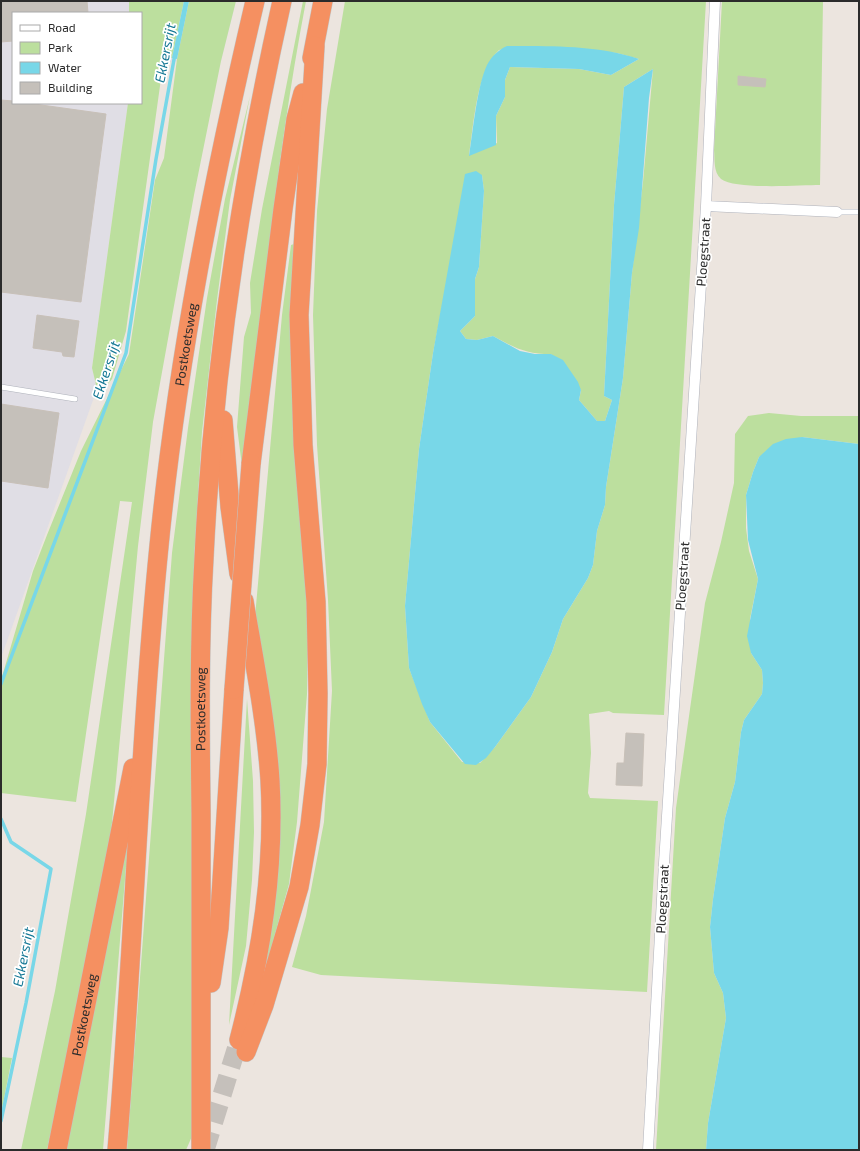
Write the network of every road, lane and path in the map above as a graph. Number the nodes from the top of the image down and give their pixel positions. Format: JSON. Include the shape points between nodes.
{"nodes":[{"id":1,"x":255,"y":1,"type":"edge"},
{"id":2,"x":282,"y":1,"type":"edge"},
{"id":3,"x":324,"y":1,"type":"edge"},
{"id":4,"x":715,"y":1,"type":"edge"},
{"id":5,"x":315,"y":46,"type":"junction"},
{"id":6,"x":706,"y":206,"type":"junction"},
{"id":7,"x":837,"y":212,"type":"joint"},
{"id":8,"x":859,"y":212,"type":"edge"},
{"id":9,"x":219,"y":374,"type":"junction"},
{"id":10,"x":1,"y":387,"type":"edge"},
{"id":11,"x":74,"y":400,"type":"dead end"},
{"id":12,"x":148,"y":692,"type":"junction"},
{"id":13,"x":202,"y":1045,"type":"junction"},
{"id":14,"x":57,"y":1150,"type":"edge"},
{"id":15,"x":118,"y":1150,"type":"edge"},
{"id":16,"x":201,"y":1150,"type":"edge"},
{"id":17,"x":648,"y":1150,"type":"edge"}],
"edges":[{"from":1,"to":12,"type":"highway","name":"Postkoetsweg","via":[[212,196],[175,422],[159,545]]},
{"from":2,"to":9,"type":"highway","name":"Postkoetsweg","via":[[260,97],[242,199]]},
{"from":3,"to":5,"type":"highway","name":"Postkoetsweg"},
{"from":4,"to":6,"type":"street","name":"Ploegstraat"},
{"from":5,"to":9,"type":"highway","name":"Postkoetsweg","via":[[299,315],[303,445],[316,602],[317,764],[299,887],[266,999],[243,1046],[262,940],[271,830],[270,780],[255,668],[236,559]]},
{"from":5,"to":13,"type":"highway","name":"Postkoetsweg","bridge":true,"via":[[296,119],[251,464],[219,928]]},
{"from":6,"to":7,"type":"street"},
{"from":6,"to":17,"type":"street","name":"Ploegstraat"},
{"from":7,"to":8,"type":"lane"},
{"from":9,"to":13,"type":"highway","name":"Postkoetsweg","via":[[202,603]]},
{"from":10,"to":11,"type":"lane"},
{"from":12,"to":14,"type":"highway","name":"Postkoetsweg"},
{"from":12,"to":15,"type":"highway","name":"Postkoetsweg"},
{"from":13,"to":16,"type":"highway","name":"Postkoetsweg"}]}
